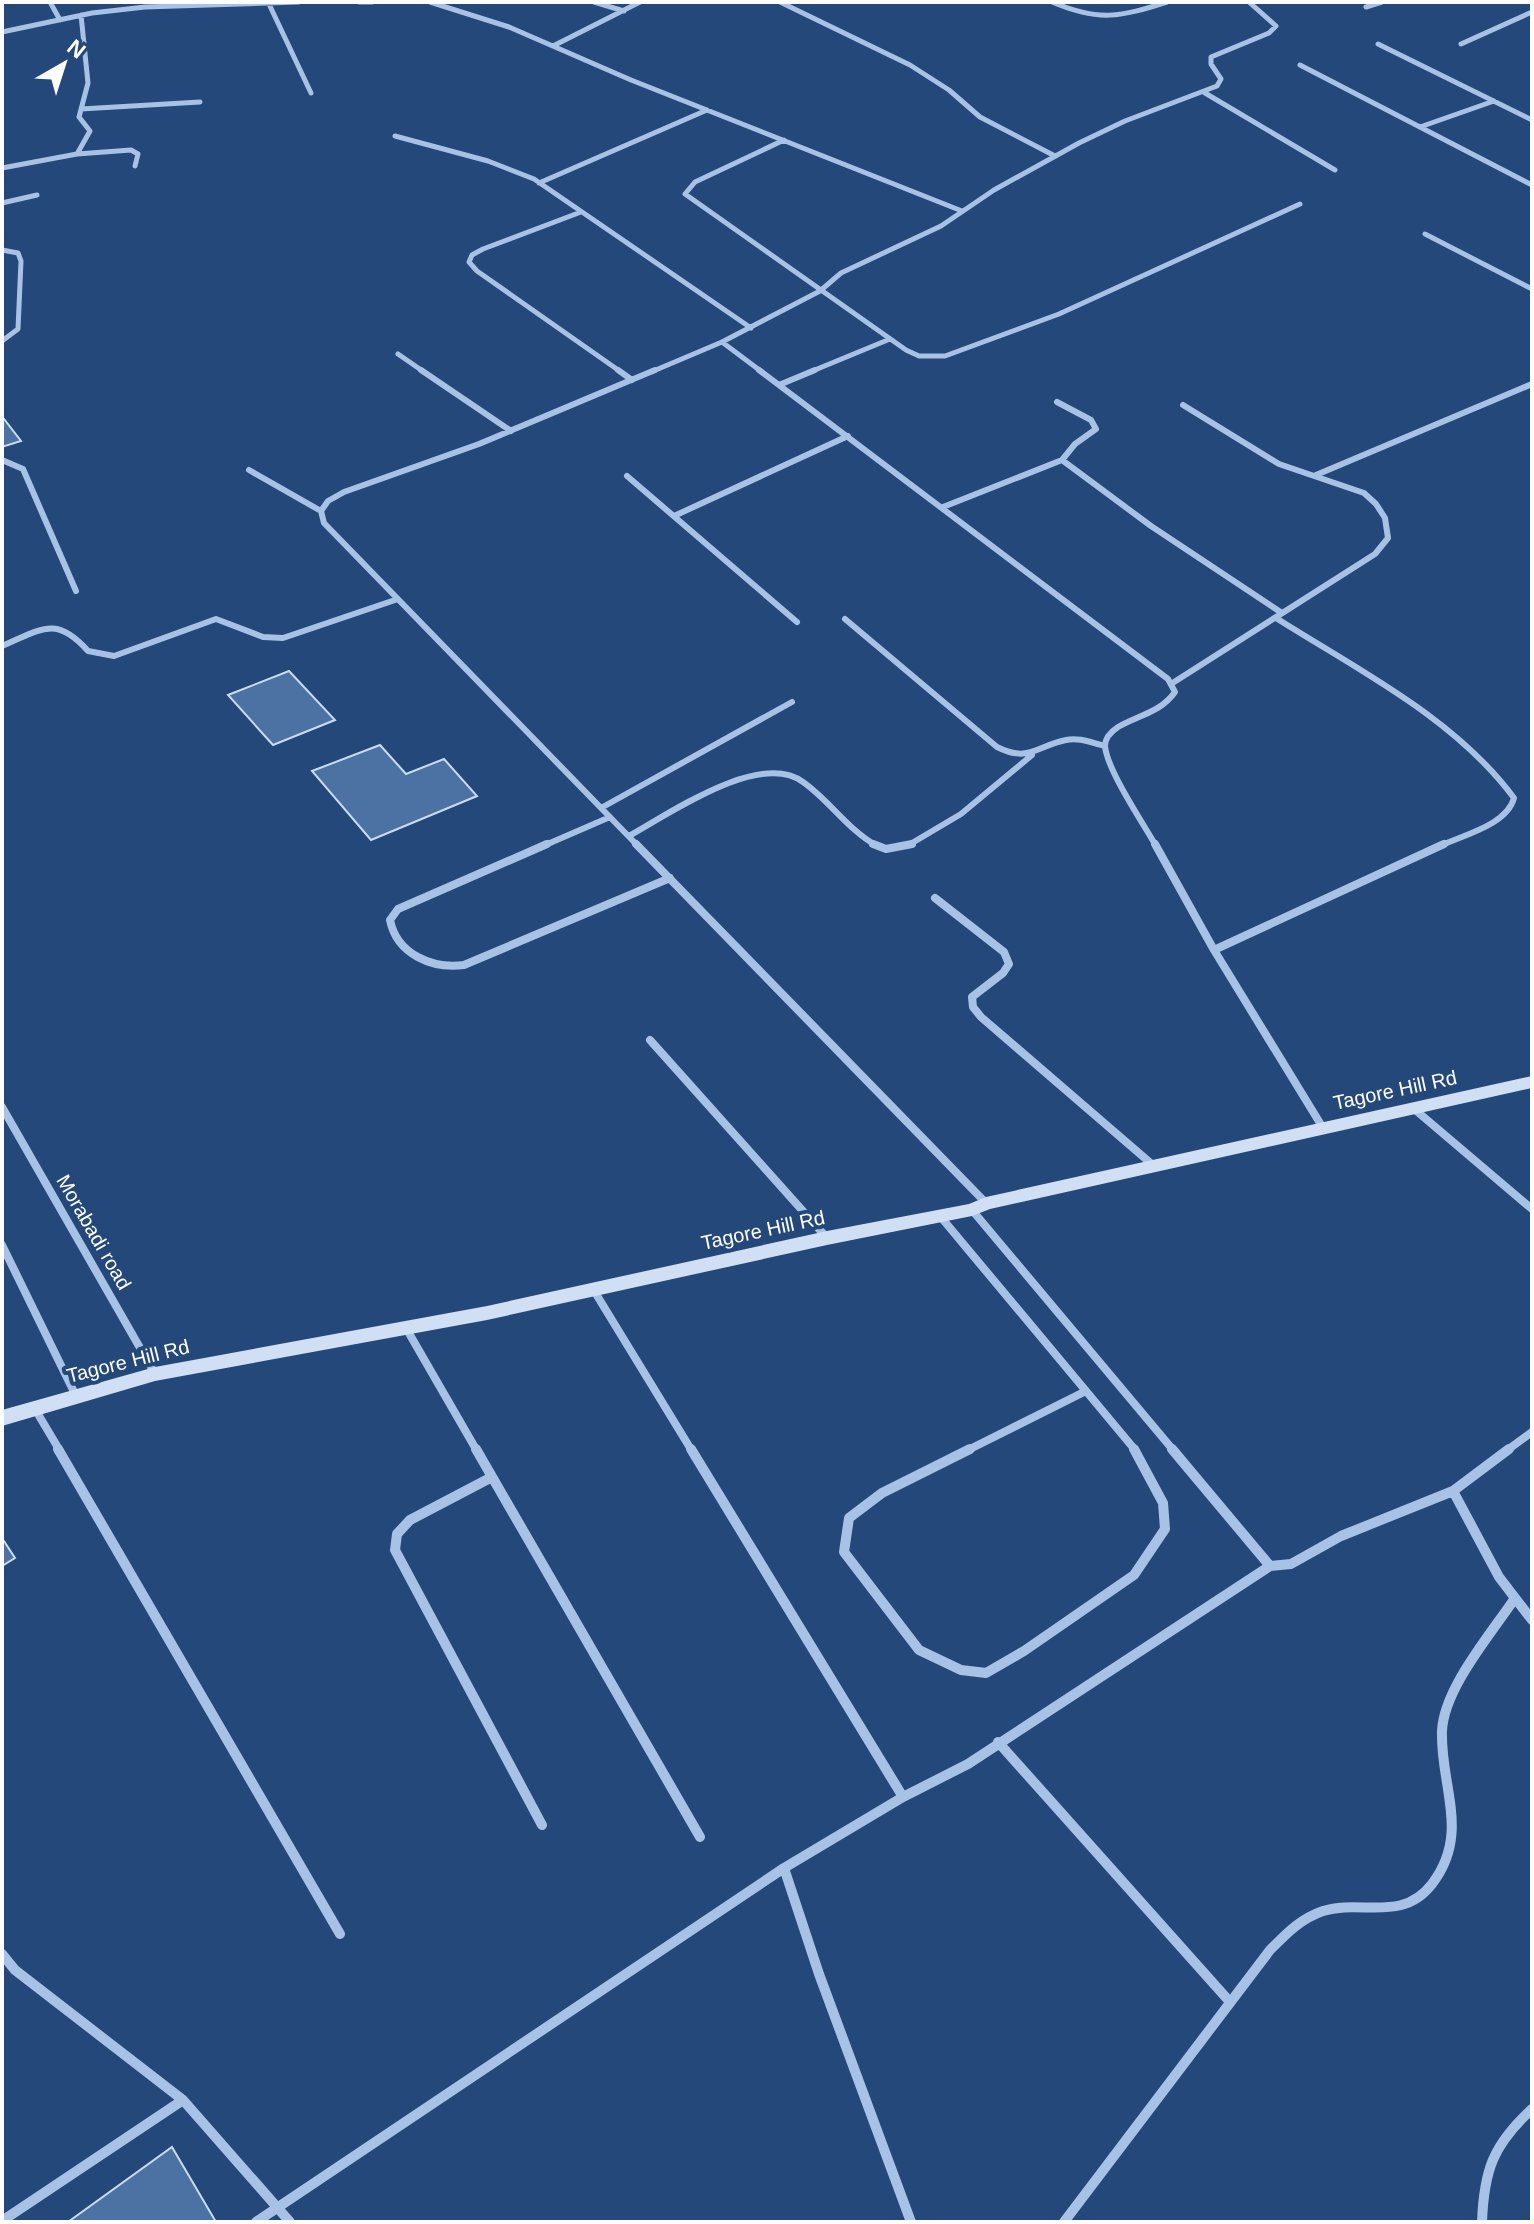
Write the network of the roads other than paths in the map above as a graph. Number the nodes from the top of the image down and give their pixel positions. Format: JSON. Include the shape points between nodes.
{"nodes":[{"id":1,"x":50,"y":2,"type":"edge"},
{"id":2,"x":299,"y":2,"type":"edge"},
{"id":3,"x":359,"y":2,"type":"edge"},
{"id":4,"x":372,"y":2,"type":"edge"},
{"id":5,"x":430,"y":2,"type":"edge"},
{"id":6,"x":594,"y":2,"type":"edge"},
{"id":7,"x":640,"y":2,"type":"edge"},
{"id":8,"x":780,"y":2,"type":"edge"},
{"id":9,"x":1052,"y":2,"type":"edge"},
{"id":10,"x":1167,"y":2,"type":"edge"},
{"id":11,"x":1249,"y":2,"type":"edge"},
{"id":12,"x":1382,"y":2,"type":"edge"},
{"id":13,"x":283,"y":3,"type":"edge"},
{"id":14,"x":269,"y":4,"type":"junction"},
{"id":15,"x":1366,"y":7,"type":"dead end"},
{"id":16,"x":624,"y":11,"type":"junction"},
{"id":17,"x":1532,"y":12,"type":"edge"},
{"id":18,"x":81,"y":15,"type":"junction"},
{"id":19,"x":60,"y":20,"type":"junction"},
{"id":20,"x":2,"y":32,"type":"edge"},
{"id":21,"x":1378,"y":44,"type":"dead end"},
{"id":22,"x":1461,"y":44,"type":"dead end"},
{"id":23,"x":553,"y":46,"type":"junction"},
{"id":24,"x":1300,"y":65,"type":"dead end"},
{"id":25,"x":311,"y":93,"type":"dead end"},
{"id":26,"x":1205,"y":93,"type":"junction"},
{"id":27,"x":1494,"y":101,"type":"junction"},
{"id":28,"x":200,"y":102,"type":"dead end"},
{"id":29,"x":81,"y":109,"type":"junction"},
{"id":30,"x":707,"y":110,"type":"junction"},
{"id":31,"x":1532,"y":120,"type":"edge"},
{"id":32,"x":1420,"y":127,"type":"junction"},
{"id":33,"x":395,"y":136,"type":"dead end"},
{"id":34,"x":784,"y":140,"type":"junction"},
{"id":35,"x":77,"y":154,"type":"junction"},
{"id":36,"x":1055,"y":156,"type":"junction"},
{"id":37,"x":135,"y":166,"type":"dead end"},
{"id":38,"x":2,"y":168,"type":"edge"},
{"id":39,"x":1335,"y":170,"type":"dead end"},
{"id":40,"x":539,"y":183,"type":"junction"},
{"id":41,"x":1532,"y":185,"type":"edge"},
{"id":42,"x":37,"y":195,"type":"dead end"},
{"id":43,"x":2,"y":203,"type":"edge"},
{"id":44,"x":1300,"y":204,"type":"dead end"},
{"id":45,"x":962,"y":211,"type":"junction"},
{"id":46,"x":581,"y":212,"type":"junction"},
{"id":47,"x":1425,"y":234,"type":"dead end"},
{"id":48,"x":5,"y":250,"type":"edge"},
{"id":49,"x":1532,"y":289,"type":"edge"},
{"id":50,"x":820,"y":291,"type":"junction"},
{"id":51,"x":751,"y":328,"type":"junction"},
{"id":52,"x":890,"y":339,"type":"junction"},
{"id":53,"x":2,"y":341,"type":"edge"},
{"id":54,"x":722,"y":342,"type":"junction"},
{"id":55,"x":398,"y":354,"type":"dead end"},
{"id":56,"x":632,"y":380,"type":"junction"},
{"id":57,"x":1532,"y":384,"type":"edge"},
{"id":58,"x":779,"y":385,"type":"junction"},
{"id":59,"x":1057,"y":402,"type":"dead end"},
{"id":60,"x":1183,"y":405,"type":"dead end"},
{"id":61,"x":511,"y":431,"type":"junction"},
{"id":62,"x":848,"y":436,"type":"junction"},
{"id":63,"x":2,"y":460,"type":"edge"},
{"id":64,"x":1062,"y":460,"type":"junction"},
{"id":65,"x":249,"y":470,"type":"dead end"},
{"id":66,"x":1316,"y":475,"type":"junction"},
{"id":67,"x":627,"y":476,"type":"dead end"},
{"id":68,"x":943,"y":507,"type":"junction"},
{"id":69,"x":321,"y":511,"type":"junction"},
{"id":70,"x":674,"y":516,"type":"junction"},
{"id":71,"x":76,"y":591,"type":"dead end"},
{"id":72,"x":398,"y":599,"type":"junction"},
{"id":73,"x":1279,"y":616,"type":"junction"},
{"id":74,"x":845,"y":619,"type":"dead end"},
{"id":75,"x":797,"y":622,"type":"dead end"},
{"id":76,"x":2,"y":646,"type":"edge"},
{"id":77,"x":1171,"y":684,"type":"junction"},
{"id":78,"x":792,"y":702,"type":"dead end"},
{"id":79,"x":1105,"y":746,"type":"junction"},
{"id":80,"x":1032,"y":755,"type":"junction"},
{"id":81,"x":601,"y":808,"type":"junction"},
{"id":82,"x":610,"y":817,"type":"junction"},
{"id":83,"x":629,"y":836,"type":"junction"},
{"id":84,"x":670,"y":878,"type":"junction"},
{"id":85,"x":935,"y":898,"type":"dead end"},
{"id":86,"x":1214,"y":950,"type":"junction"},
{"id":87,"x":650,"y":1040,"type":"dead end"},
{"id":88,"x":1532,"y":1082,"type":"edge"},
{"id":89,"x":2,"y":1107,"type":"edge"},
{"id":90,"x":1413,"y":1108,"type":"junction"},
{"id":91,"x":1323,"y":1128,"type":"junction"},
{"id":92,"x":1154,"y":1166,"type":"junction"},
{"id":93,"x":979,"y":1206,"type":"junction"},
{"id":94,"x":1532,"y":1209,"type":"edge"},
{"id":95,"x":940,"y":1216,"type":"junction"},
{"id":96,"x":827,"y":1238,"type":"junction"},
{"id":97,"x":2,"y":1245,"type":"edge"},
{"id":98,"x":593,"y":1289,"type":"junction"},
{"id":99,"x":406,"y":1328,"type":"junction"},
{"id":100,"x":155,"y":1374,"type":"junction"},
{"id":101,"x":1087,"y":1391,"type":"junction"},
{"id":102,"x":76,"y":1396,"type":"junction"},
{"id":103,"x":34,"y":1408,"type":"junction"},
{"id":104,"x":2,"y":1418,"type":"edge"},
{"id":105,"x":1532,"y":1432,"type":"edge"},
{"id":106,"x":492,"y":1477,"type":"junction"},
{"id":107,"x":1453,"y":1491,"type":"junction"},
{"id":108,"x":1270,"y":1566,"type":"junction"},
{"id":109,"x":1515,"y":1598,"type":"junction"},
{"id":110,"x":1532,"y":1620,"type":"edge"},
{"id":111,"x":998,"y":1742,"type":"junction"},
{"id":112,"x":903,"y":1797,"type":"junction"},
{"id":113,"x":542,"y":1825,"type":"dead end"},
{"id":114,"x":700,"y":1837,"type":"dead end"},
{"id":115,"x":784,"y":1868,"type":"junction"},
{"id":116,"x":340,"y":1934,"type":"dead end"},
{"id":117,"x":2,"y":1954,"type":"edge"},
{"id":118,"x":1230,"y":2002,"type":"junction"},
{"id":119,"x":183,"y":2100,"type":"junction"},
{"id":120,"x":1532,"y":2109,"type":"edge"},
{"id":121,"x":276,"y":2206,"type":"junction"},
{"id":122,"x":2,"y":2221,"type":"edge"},
{"id":123,"x":256,"y":2222,"type":"edge"},
{"id":124,"x":290,"y":2222,"type":"edge"},
{"id":125,"x":911,"y":2222,"type":"edge"},
{"id":126,"x":1064,"y":2222,"type":"edge"},
{"id":127,"x":1482,"y":2222,"type":"edge"}],
"edges":[{"from":1,"to":19,"type":"street"},
{"from":2,"to":13,"type":"street"},
{"from":3,"to":4,"type":"street"},
{"from":5,"to":23,"type":"street"},
{"from":6,"to":16,"type":"street"},
{"from":7,"to":16,"type":"street"},
{"from":8,"to":36,"type":"street","via":[[921,71],[980,117]]},
{"from":9,"to":10,"type":"street","via":[[1104,19]]},
{"from":11,"to":26,"type":"street","via":[[1276,26],[1211,57],[1221,79]]},
{"from":12,"to":15,"type":"street"},
{"from":13,"to":14,"type":"street"},
{"from":14,"to":18,"type":"street","via":[[145,7]]},
{"from":14,"to":25,"type":"street"},
{"from":16,"to":23,"type":"street"},
{"from":17,"to":22,"type":"street"},
{"from":18,"to":19,"type":"street"},
{"from":18,"to":29,"type":"street","via":[[88,67]]},
{"from":19,"to":20,"type":"street"},
{"from":21,"to":27,"type":"street"},
{"from":23,"to":30,"type":"street"},
{"from":24,"to":32,"type":"street"},
{"from":26,"to":36,"type":"street","via":[[1125,121]]},
{"from":26,"to":39,"type":"street"},
{"from":27,"to":31,"type":"street"},
{"from":27,"to":32,"type":"street"},
{"from":28,"to":29,"type":"street"},
{"from":29,"to":35,"type":"street","via":[[80,122],[90,131]]},
{"from":30,"to":34,"type":"street"},
{"from":30,"to":40,"type":"street"},
{"from":32,"to":41,"type":"street"},
{"from":33,"to":40,"type":"street","via":[[502,165]]},
{"from":34,"to":45,"type":"street"},
{"from":34,"to":50,"type":"street","via":[[695,182],[685,194]]},
{"from":35,"to":37,"type":"street","via":[[131,150],[138,154]]},
{"from":35,"to":38,"type":"street"},
{"from":36,"to":45,"type":"street"},
{"from":40,"to":46,"type":"street"},
{"from":42,"to":43,"type":"street"},
{"from":44,"to":52,"type":"street","via":[[1059,314],[945,356],[919,356]]},
{"from":45,"to":50,"type":"street","via":[[841,273]]},
{"from":46,"to":51,"type":"street"},
{"from":46,"to":56,"type":"street","via":[[483,249],[469,262]]},
{"from":47,"to":49,"type":"street"},
{"from":48,"to":53,"type":"street","via":[[18,253],[21,261],[18,329]]},
{"from":50,"to":51,"type":"street"},
{"from":50,"to":52,"type":"street"},
{"from":51,"to":54,"type":"street"},
{"from":52,"to":58,"type":"street"},
{"from":54,"to":56,"type":"street"},
{"from":54,"to":58,"type":"street"},
{"from":55,"to":61,"type":"street"},
{"from":56,"to":61,"type":"street"},
{"from":57,"to":66,"type":"street"},
{"from":58,"to":62,"type":"street"},
{"from":59,"to":64,"type":"street","via":[[1091,420],[1096,429]]},
{"from":60,"to":66,"type":"street","via":[[1269,458]]},
{"from":61,"to":69,"type":"street","via":[[344,492]]},
{"from":62,"to":68,"type":"street"},
{"from":62,"to":70,"type":"street"},
{"from":63,"to":71,"type":"street","via":[[23,469]]},
{"from":64,"to":68,"type":"street"},
{"from":64,"to":73,"type":"street"},
{"from":65,"to":69,"type":"street"},
{"from":66,"to":73,"type":"street","via":[[1359,490],[1374,503],[1388,520],[1388,538],[1375,554]]},
{"from":67,"to":70,"type":"street"},
{"from":68,"to":77,"type":"street"},
{"from":69,"to":72,"type":"street","via":[[324,523]]},
{"from":70,"to":75,"type":"street"},
{"from":72,"to":76,"type":"street","via":[[267,640],[230,620],[216,619],[114,656],[86,652],[71,631],[58,628]]},
{"from":72,"to":81,"type":"street"},
{"from":73,"to":77,"type":"street"},
{"from":73,"to":86,"type":"street","via":[[1471,750],[1514,798],[1511,809],[1496,820]]},
{"from":74,"to":80,"type":"street","via":[[997,747],[1011,755]]},
{"from":77,"to":79,"type":"street","via":[[1175,692],[1166,705],[1116,728]]},
{"from":78,"to":81,"type":"street"},
{"from":79,"to":80,"type":"street","via":[[1068,739]]},
{"from":79,"to":86,"type":"street","via":[[1112,768]]},
{"from":80,"to":83,"type":"street","via":[[926,841],[904,850],[885,849],[865,837],[802,780],[783,772],[744,777]]},
{"from":81,"to":82,"type":"street"},
{"from":82,"to":83,"type":"street"},
{"from":82,"to":84,"type":"street","via":[[398,909],[390,930],[426,965],[464,965]]},
{"from":83,"to":84,"type":"street"},
{"from":84,"to":93,"type":"street"},
{"from":85,"to":92,"type":"street","via":[[1004,952],[1009,964],[972,997],[981,1017]]},
{"from":86,"to":91,"type":"street"},
{"from":87,"to":96,"type":"street"},
{"from":88,"to":90,"type":"main road","name":"Tagore Hill Rd"},
{"from":89,"to":100,"type":"street","name":"Morabadi road"},
{"from":90,"to":91,"type":"main road","name":"Tagore Hill Rd"},
{"from":90,"to":94,"type":"street"},
{"from":91,"to":92,"type":"main road","name":"Tagore Hill Rd"},
{"from":92,"to":93,"type":"main road","name":"Tagore Hill Rd"},
{"from":93,"to":95,"type":"main road","name":"Tagore Hill Rd"},
{"from":93,"to":108,"type":"street"},
{"from":95,"to":96,"type":"main road","name":"Tagore Hill Rd"},
{"from":95,"to":101,"type":"street"},
{"from":96,"to":98,"type":"main road","name":"Tagore Hill Rd"},
{"from":97,"to":102,"type":"street"},
{"from":98,"to":99,"type":"main road","name":"Tagore Hill Rd"},
{"from":98,"to":112,"type":"street"},
{"from":99,"to":100,"type":"main road","name":"Tagore Hill Rd"},
{"from":99,"to":106,"type":"street"},
{"from":100,"to":102,"type":"main road","name":"Tagore Hill Rd"},
{"from":101,"to":101,"type":"street","via":[[1139,1455],[1163,1503],[1165,1529],[1134,1575],[986,1673],[961,1670],[919,1650],[844,1552],[849,1518],[882,1493]]},
{"from":102,"to":103,"type":"main road","name":"Tagore Hill Rd"},
{"from":103,"to":104,"type":"main road","name":"Tagore Hill Rd"},
{"from":103,"to":116,"type":"street"},
{"from":105,"to":107,"type":"street"},
{"from":106,"to":113,"type":"street","via":[[410,1520],[397,1534],[395,1550]]},
{"from":106,"to":114,"type":"street"},
{"from":107,"to":108,"type":"street","via":[[1341,1536],[1291,1564]]},
{"from":107,"to":109,"type":"street"},
{"from":108,"to":111,"type":"street"},
{"from":109,"to":110,"type":"street"},
{"from":109,"to":118,"type":"street","via":[[1452,1693],[1442,1730],[1453,1817],[1448,1858],[1430,1887],[1399,1908],[1326,1910],[1296,1923]]},
{"from":111,"to":112,"type":"street","via":[[968,1764]]},
{"from":111,"to":118,"type":"street"},
{"from":112,"to":115,"type":"street"},
{"from":115,"to":121,"type":"street"},
{"from":115,"to":125,"type":"street"},
{"from":117,"to":119,"type":"street","via":[[15,1970]]},
{"from":118,"to":126,"type":"street"},
{"from":119,"to":121,"type":"street"},
{"from":119,"to":122,"type":"street"},
{"from":120,"to":127,"type":"street","via":[[1493,2150],[1483,2188]]},
{"from":121,"to":123,"type":"street"},
{"from":121,"to":124,"type":"street"}]}
